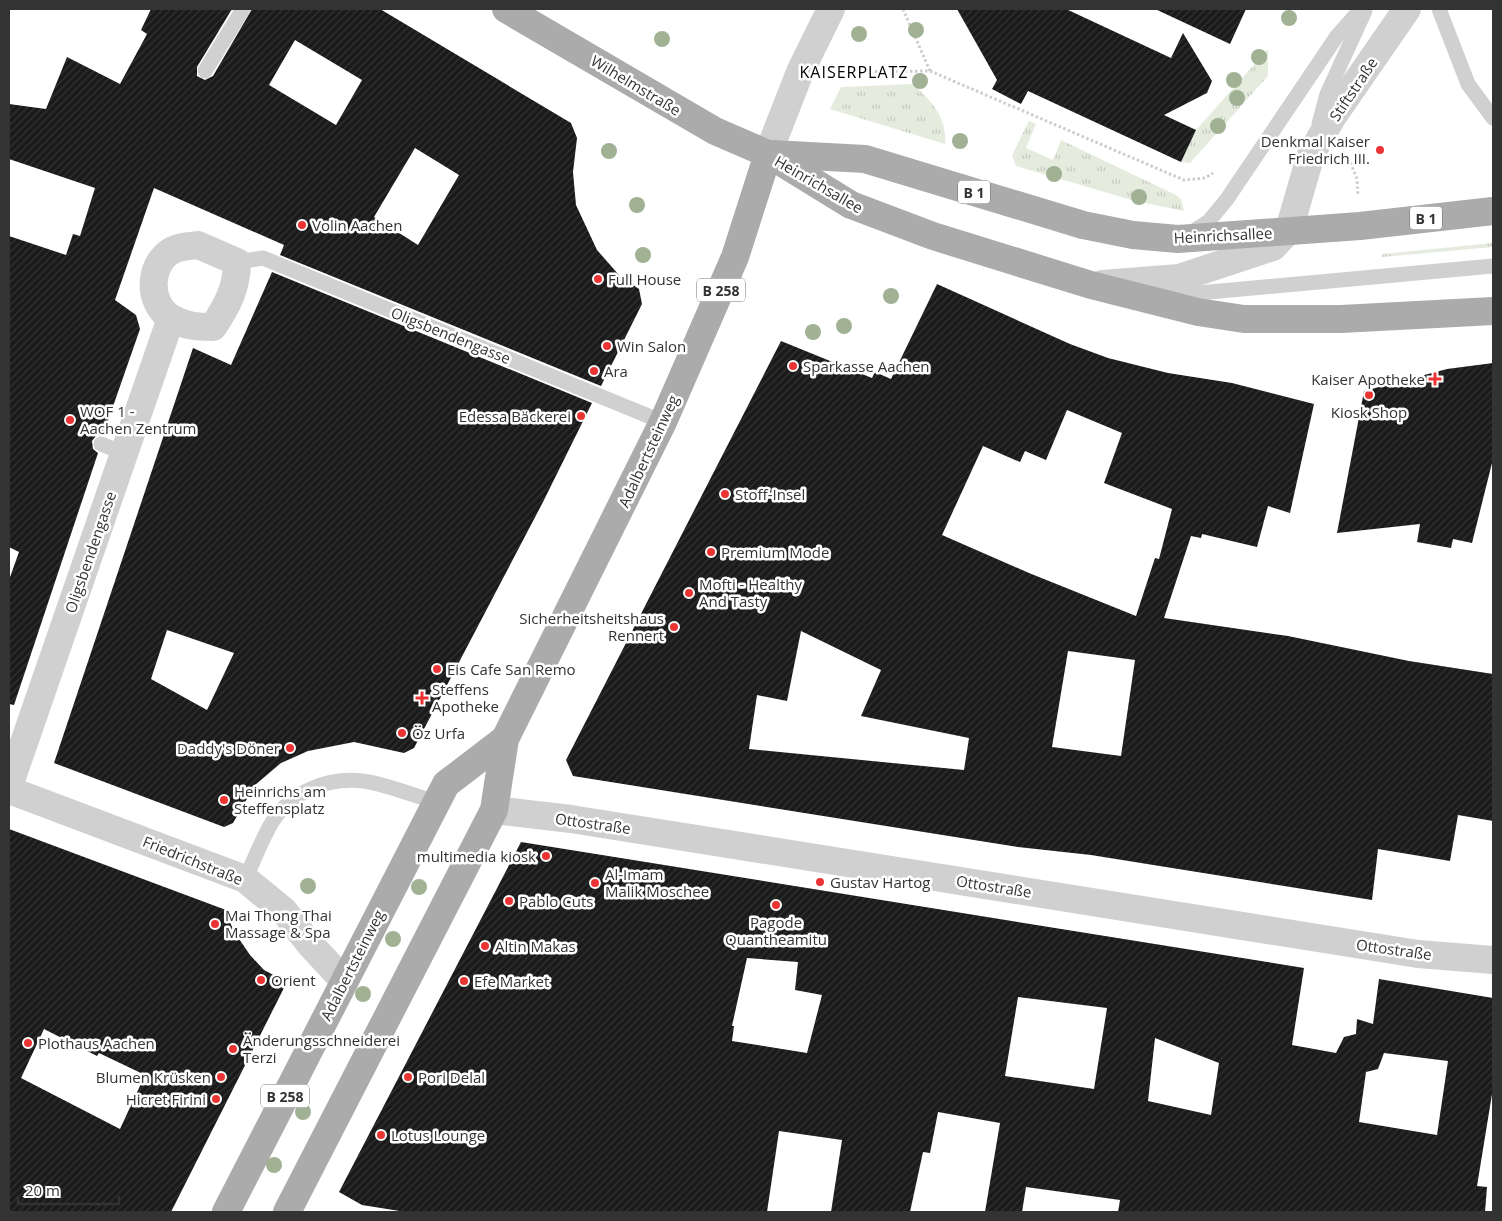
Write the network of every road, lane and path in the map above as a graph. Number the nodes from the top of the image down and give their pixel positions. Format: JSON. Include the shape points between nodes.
{"nodes":[{"id":1,"x":243,"y":9,"type":"edge"},
{"id":2,"x":506,"y":9,"type":"edge"},
{"id":3,"x":831,"y":9,"type":"edge"},
{"id":4,"x":903,"y":9,"type":"edge"},
{"id":5,"x":1361,"y":9,"type":"edge"},
{"id":6,"x":1366,"y":9,"type":"edge"},
{"id":7,"x":1407,"y":9,"type":"edge"},
{"id":8,"x":1439,"y":9,"type":"edge"},
{"id":9,"x":205,"y":71,"type":"dead end"},
{"id":10,"x":930,"y":71,"type":"junction"},
{"id":11,"x":800,"y":72,"type":"junction"},
{"id":12,"x":1493,"y":118,"type":"edge"},
{"id":13,"x":768,"y":154,"type":"junction"},
{"id":14,"x":1311,"y":154,"type":"junction"},
{"id":15,"x":1216,"y":170,"type":"dead end"},
{"id":16,"x":1493,"y":211,"type":"edge"},
{"id":17,"x":1289,"y":230,"type":"junction"},
{"id":18,"x":1178,"y":239,"type":"junction"},
{"id":19,"x":238,"y":262,"type":"junction"},
{"id":20,"x":1493,"y":266,"type":"edge"},
{"id":21,"x":1090,"y":285,"type":"junction"},
{"id":22,"x":1140,"y":299,"type":"junction"},
{"id":23,"x":1493,"y":311,"type":"edge"},
{"id":24,"x":171,"y":318,"type":"junction"},
{"id":25,"x":663,"y":422,"type":"junction"},
{"id":26,"x":504,"y":739,"type":"junction"},
{"id":27,"x":9,"y":788,"type":"edge"},
{"id":28,"x":437,"y":802,"type":"junction"},
{"id":29,"x":494,"y":810,"type":"junction"},
{"id":30,"x":245,"y":879,"type":"junction"},
{"id":31,"x":1493,"y":960,"type":"edge"},
{"id":32,"x":344,"y":981,"type":"junction"},
{"id":33,"x":226,"y":1212,"type":"edge"},
{"id":34,"x":287,"y":1212,"type":"edge"}],
"edges":[{"from":1,"to":9,"type":"lane"},
{"from":2,"to":13,"type":"main road","name":"Wilhelmstraße","number":"B 1","via":[[693,119]]},
{"from":3,"to":11,"type":"street"},
{"from":4,"to":10,"type":"path"},
{"from":5,"to":18,"type":"lane","via":[[1337,36],[1209,222]]},
{"from":6,"to":14,"type":"lane","via":[[1327,94]]},
{"from":7,"to":14,"type":"street","name":"Stiftstraße","via":[[1333,116]]},
{"from":8,"to":12,"type":"lane","via":[[1468,84]]},
{"from":10,"to":11,"type":"path"},
{"from":10,"to":15,"type":"path","via":[[1184,180],[1205,178]]},
{"from":11,"to":13,"type":"street"},
{"from":13,"to":18,"type":"main road","name":"Heinrichsallee","number":"B 1","via":[[865,159],[1082,225],[1133,235]]},
{"from":13,"to":21,"type":"main road","name":"Heinrichsallee","number":"B 1","via":[[851,205],[933,236]]},
{"from":13,"to":25,"type":"main road","name":"Adalbertsteinweg","number":"B 258","via":[[735,257]]},
{"from":14,"to":17,"type":"street","name":"Stiftstraße"},
{"from":16,"to":17,"type":"main road","name":"Heinrichsallee","number":"B 1","via":[[1360,226]]},
{"from":17,"to":18,"type":"main road","name":"Heinrichsallee","number":"B 1"},
{"from":17,"to":21,"type":"street","name":"Heinrichsallee","via":[[1274,247],[1200,272],[1146,282]]},
{"from":19,"to":24,"type":"street","via":[[230,299],[213,327],[196,327]]},
{"from":19,"to":24,"type":"street","via":[[198,245],[178,248],[166,255],[154,278],[154,292],[164,312]]},
{"from":19,"to":25,"type":"lane","name":"Oligsbendengasse","via":[[263,258]]},
{"from":20,"to":22,"type":"lane","name":"Heinrichsallee"},
{"from":21,"to":22,"type":"main road","name":"Heinrichsallee","number":"B 1"},
{"from":22,"to":23,"type":"main road","name":"Heinrichsallee","number":"B 1","via":[[1198,312],[1271,320]]},
{"from":24,"to":27,"type":"street","name":"Oligsbendengasse","via":[[112,448]]},
{"from":25,"to":26,"type":"main road","name":"Adalbertsteinweg","number":"B 258"},
{"from":26,"to":28,"type":"main road","name":"Adalbertsteinweg","number":"B 258","via":[[446,784]]},
{"from":26,"to":29,"type":"main road","name":"Adalbertsteinweg","number":"B 258"},
{"from":27,"to":30,"type":"street","name":"Friedrichstraße"},
{"from":28,"to":30,"type":"lane","via":[[364,781],[337,781],[311,787],[288,802],[272,823]]},
{"from":28,"to":32,"type":"main road","name":"Adalbertsteinweg","number":"B 258"},
{"from":29,"to":31,"type":"street","name":"Ottostraße","via":[[581,821],[1418,954]]},
{"from":29,"to":34,"type":"main road","name":"Adalbertsteinweg","number":"B 258"},
{"from":30,"to":32,"type":"street","name":"Friedrichstraße","via":[[284,911],[308,943]]},
{"from":32,"to":33,"type":"main road","name":"Adalbertsteinweg","number":"B 258"}]}
